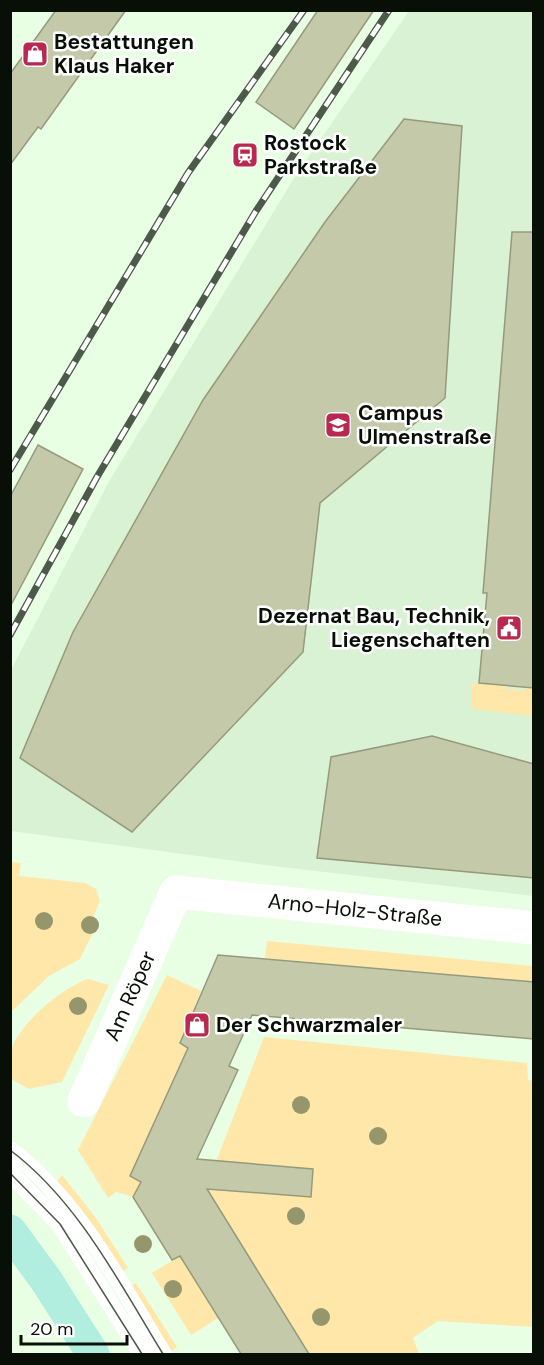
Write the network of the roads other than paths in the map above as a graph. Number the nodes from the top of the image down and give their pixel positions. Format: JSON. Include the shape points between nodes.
{"nodes":[{"id":1,"x":176,"y":892,"type":"joint"},
{"id":2,"x":534,"y":928,"type":"edge"},
{"id":3,"x":84,"y":1101,"type":"dead end"},
{"id":4,"x":10,"y":1150,"type":"edge"},
{"id":5,"x":10,"y":1173,"type":"edge"},
{"id":6,"x":10,"y":1231,"type":"edge"},
{"id":7,"x":93,"y":1354,"type":"edge"},
{"id":8,"x":142,"y":1354,"type":"edge"},
{"id":9,"x":163,"y":1354,"type":"edge"}],
"edges":[{"from":1,"to":2,"type":"street","name":"Arno-Holz-Straße"},
{"from":1,"to":3,"type":"street","name":"Am Röper"},
{"from":4,"to":9,"type":"lane","via":[[54,1191],[88,1236]]},
{"from":5,"to":8,"type":"lane","via":[[60,1224]]},
{"from":6,"to":7,"type":"main road"}]}
